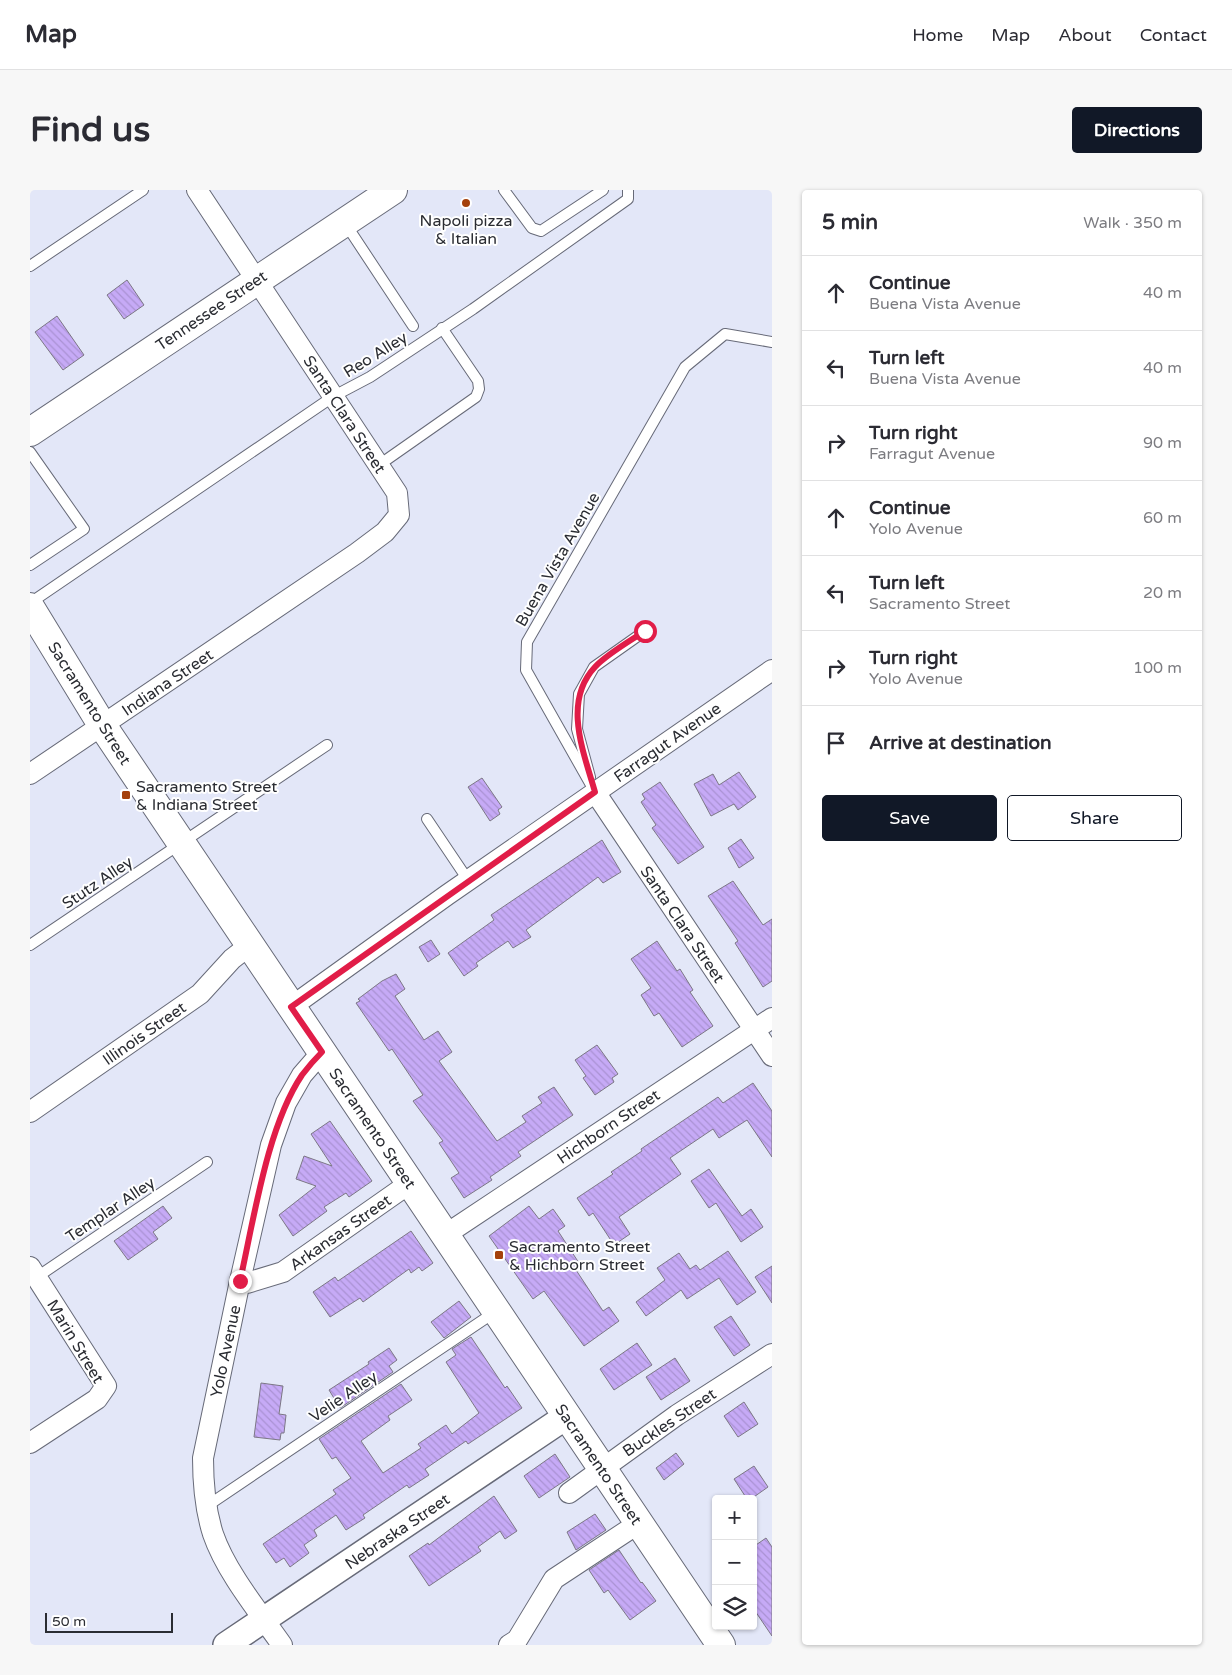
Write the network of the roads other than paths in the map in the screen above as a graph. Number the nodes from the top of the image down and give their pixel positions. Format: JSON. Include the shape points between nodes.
{"nodes":[{"id":1,"x":143,"y":190,"type":"edge"},
{"id":2,"x":198,"y":190,"type":"edge"},
{"id":3,"x":393,"y":190,"type":"edge"},
{"id":4,"x":504,"y":190,"type":"edge"},
{"id":5,"x":603,"y":190,"type":"edge"},
{"id":6,"x":628,"y":190,"type":"edge"},
{"id":7,"x":345,"y":222,"type":"junction"},
{"id":8,"x":30,"y":266,"type":"edge"},
{"id":9,"x":258,"y":279,"type":"junction"},
{"id":10,"x":413,"y":326,"type":"dead end"},
{"id":11,"x":442,"y":328,"type":"junction"},
{"id":12,"x":772,"y":342,"type":"edge"},
{"id":13,"x":334,"y":396,"type":"junction"},
{"id":14,"x":30,"y":432,"type":"edge"},
{"id":15,"x":30,"y":452,"type":"edge"},
{"id":16,"x":378,"y":465,"type":"junction"},
{"id":17,"x":30,"y":566,"type":"edge"},
{"id":18,"x":30,"y":605,"type":"edge"},
{"id":19,"x":278,"y":606,"type":"joint"},
{"id":20,"x":645,"y":631,"type":"dead end"},
{"id":21,"x":772,"y":670,"type":"edge"},
{"id":22,"x":102,"y":725,"type":"junction"},
{"id":23,"x":327,"y":745,"type":"dead end"},
{"id":24,"x":30,"y":774,"type":"edge"},
{"id":25,"x":595,"y":792,"type":"junction"},
{"id":26,"x":427,"y":818,"type":"dead end"},
{"id":27,"x":182,"y":843,"type":"junction"},
{"id":28,"x":468,"y":880,"type":"junction"},
{"id":29,"x":30,"y":945,"type":"edge"},
{"id":30,"x":255,"y":953,"type":"junction"},
{"id":31,"x":303,"y":1009,"type":"junction"},
{"id":32,"x":772,"y":1018,"type":"edge"},
{"id":33,"x":756,"y":1030,"type":"junction"},
{"id":34,"x":322,"y":1052,"type":"junction"},
{"id":35,"x":772,"y":1056,"type":"edge"},
{"id":36,"x":30,"y":1112,"type":"edge"},
{"id":37,"x":207,"y":1162,"type":"dead end"},
{"id":38,"x":410,"y":1184,"type":"junction"},
{"id":39,"x":445,"y":1235,"type":"junction"},
{"id":40,"x":32,"y":1275,"type":"edge"},
{"id":41,"x":240,"y":1281,"type":"junction"},
{"id":42,"x":496,"y":1311,"type":"junction"},
{"id":43,"x":772,"y":1354,"type":"edge"},
{"id":44,"x":567,"y":1416,"type":"junction"},
{"id":45,"x":30,"y":1443,"type":"edge"},
{"id":46,"x":602,"y":1468,"type":"junction"},
{"id":47,"x":569,"y":1493,"type":"dead end"},
{"id":48,"x":207,"y":1506,"type":"junction"},
{"id":49,"x":639,"y":1523,"type":"junction"},
{"id":50,"x":264,"y":1619,"type":"junction"},
{"id":51,"x":226,"y":1645,"type":"edge"},
{"id":52,"x":282,"y":1645,"type":"edge"},
{"id":53,"x":509,"y":1645,"type":"edge"},
{"id":54,"x":721,"y":1645,"type":"edge"}],
"edges":[{"from":1,"to":8,"type":"lane"},
{"from":2,"to":9,"type":"street","name":"Santa Clara Street"},
{"from":3,"to":7,"type":"main road","name":"Tennessee Street"},
{"from":4,"to":5,"type":"lane","via":[[532,228],[541,231]]},
{"from":6,"to":11,"type":"lane","name":"Reo Alley","via":[[628,199]]},
{"from":7,"to":9,"type":"main road","name":"Tennessee Street"},
{"from":7,"to":10,"type":"lane"},
{"from":9,"to":13,"type":"street","name":"Santa Clara Street"},
{"from":9,"to":14,"type":"main road","name":"Tennessee Street"},
{"from":11,"to":13,"type":"lane","name":"Reo Alley","via":[[370,377]]},
{"from":11,"to":16,"type":"lane","via":[[478,381],[476,397]]},
{"from":12,"to":25,"type":"lane","name":"Buena Vista Avenue","via":[[725,334],[685,367],[527,642],[526,670]]},
{"from":13,"to":16,"type":"street","name":"Santa Clara Street"},
{"from":13,"to":18,"type":"lane","name":"Reo Alley"},
{"from":15,"to":17,"type":"lane","via":[[84,529]]},
{"from":16,"to":19,"type":"street","name":"Santa Clara Street","via":[[397,493],[399,514],[386,532]]},
{"from":18,"to":22,"type":"main road","name":"Sacramento Street"},
{"from":19,"to":22,"type":"street","name":"Indiana Street"},
{"from":20,"to":25,"type":"lane","via":[[594,667],[579,694],[577,729]]},
{"from":21,"to":25,"type":"street","name":"Farragut Avenue"},
{"from":22,"to":24,"type":"street","name":"Indiana Street"},
{"from":22,"to":27,"type":"main road","name":"Sacramento Street"},
{"from":23,"to":27,"type":"lane","name":"Stutz Alley"},
{"from":25,"to":28,"type":"street","name":"Farragut Avenue"},
{"from":25,"to":33,"type":"street","name":"Santa Clara Street"},
{"from":26,"to":28,"type":"lane"},
{"from":27,"to":29,"type":"lane","name":"Stutz Alley"},
{"from":27,"to":30,"type":"main road","name":"Sacramento Street"},
{"from":28,"to":31,"type":"street","name":"Farragut Avenue"},
{"from":30,"to":31,"type":"main road","name":"Sacramento Street"},
{"from":30,"to":36,"type":"street","name":"Illinois Street","via":[[232,959],[200,994]]},
{"from":31,"to":34,"type":"main road","name":"Sacramento Street"},
{"from":32,"to":33,"type":"street","name":"Hichborn Street"},
{"from":33,"to":35,"type":"street","name":"Santa Clara Street"},
{"from":33,"to":39,"type":"street","name":"Hichborn Street"},
{"from":34,"to":38,"type":"main road","name":"Sacramento Street"},
{"from":34,"to":41,"type":"street","name":"Yolo Avenue","via":[[302,1075],[286,1103],[271,1145]]},
{"from":37,"to":40,"type":"lane","name":"Templar Alley"},
{"from":38,"to":39,"type":"main road","name":"Sacramento Street"},
{"from":38,"to":41,"type":"street","name":"Arkansas Street","via":[[283,1272],[247,1283]]},
{"from":39,"to":42,"type":"main road","name":"Sacramento Street"},
{"from":40,"to":45,"type":"street","name":"Marin Street","via":[[106,1386],[97,1399]]},
{"from":41,"to":48,"type":"street","name":"Yolo Avenue","via":[[203,1458]]},
{"from":42,"to":44,"type":"main road","name":"Sacramento Street"},
{"from":42,"to":48,"type":"lane","name":"Velie Alley"},
{"from":43,"to":46,"type":"street","name":"Buckles Street"},
{"from":44,"to":46,"type":"main road","name":"Sacramento Street"},
{"from":44,"to":50,"type":"street","name":"Nebraska Street"},
{"from":46,"to":47,"type":"street","name":"Buckles Street"},
{"from":46,"to":49,"type":"main road","name":"Sacramento Street"},
{"from":48,"to":50,"type":"street","name":"Yolo Avenue","via":[[214,1534],[232,1571]]},
{"from":49,"to":53,"type":"street","via":[[554,1579],[517,1640]]},
{"from":49,"to":54,"type":"main road","name":"Sacramento Street"},
{"from":50,"to":51,"type":"street","name":"Nebraska Street"},
{"from":50,"to":52,"type":"street"}]}
